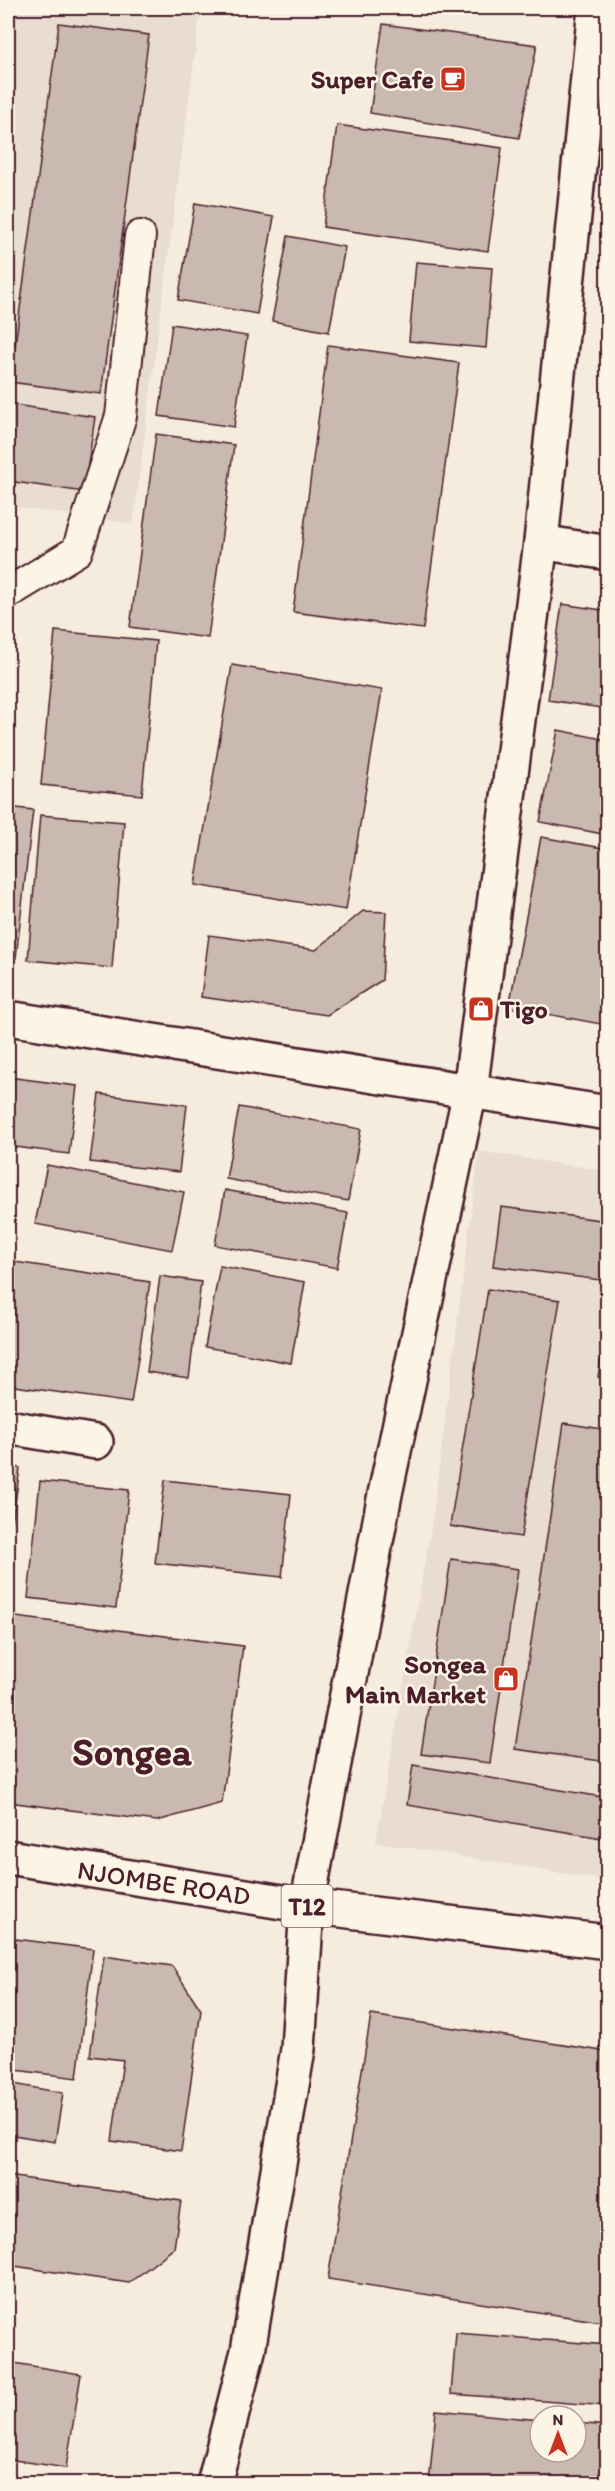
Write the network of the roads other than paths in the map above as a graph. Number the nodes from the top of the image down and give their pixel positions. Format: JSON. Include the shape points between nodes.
{"nodes":[{"id":1,"x":595,"y":8,"type":"edge"},
{"id":2,"x":140,"y":236,"type":"dead end"},
{"id":3,"x":541,"y":542,"type":"junction"},
{"id":4,"x":608,"y":553,"type":"edge"},
{"id":5,"x":8,"y":593,"type":"edge"},
{"id":6,"x":8,"y":1018,"type":"edge"},
{"id":7,"x":470,"y":1091,"type":"junction"},
{"id":8,"x":608,"y":1113,"type":"edge"},
{"id":9,"x":8,"y":1427,"type":"edge"},
{"id":10,"x":96,"y":1442,"type":"dead end"},
{"id":11,"x":8,"y":1857,"type":"edge"},
{"id":12,"x":307,"y":1906,"type":"junction"},
{"id":13,"x":608,"y":1942,"type":"edge"},
{"id":14,"x":214,"y":2484,"type":"edge"}],
"edges":[{"from":1,"to":3,"type":"main road"},
{"from":2,"to":5,"type":"lane","via":[[121,416],[77,551]]},
{"from":3,"to":4,"type":"main road"},
{"from":3,"to":7,"type":"main road"},
{"from":6,"to":7,"type":"main road"},
{"from":7,"to":8,"type":"main road"},
{"from":7,"to":12,"type":"main road","via":[[385,1494]]},
{"from":9,"to":10,"type":"main road"},
{"from":11,"to":12,"type":"main road","name":"NJOMBE ROAD","number":"T12"},
{"from":12,"to":13,"type":"main road","name":"NJOMBE ROAD","number":"T12"},
{"from":12,"to":14,"type":"main road","via":[[298,2049],[248,2351]]}]}
